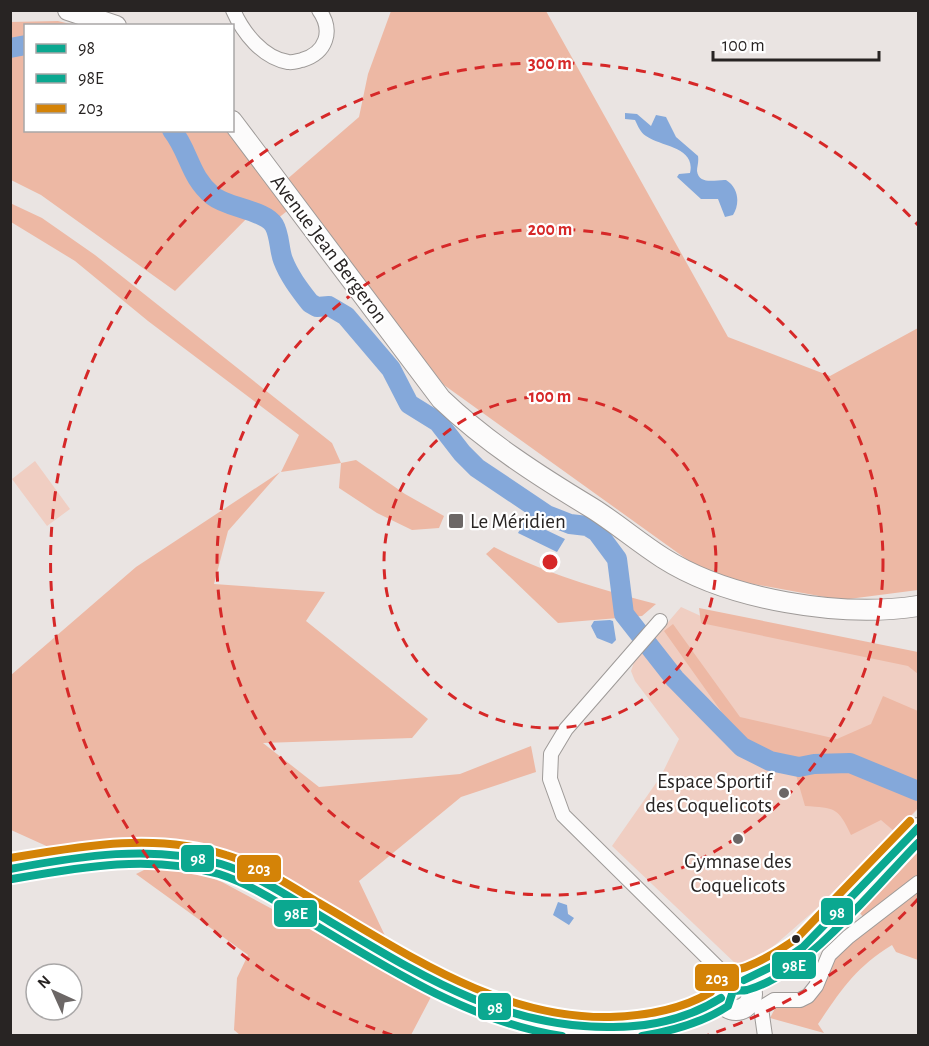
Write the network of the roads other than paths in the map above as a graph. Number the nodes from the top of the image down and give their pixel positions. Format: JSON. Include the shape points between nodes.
{"nodes":[{"id":1,"x":68,"y":10,"type":"edge"},
{"id":2,"x":233,"y":10,"type":"edge"},
{"id":3,"x":319,"y":10,"type":"edge"},
{"id":4,"x":110,"y":24,"type":"edge"},
{"id":5,"x":234,"y":124,"type":"edge"},
{"id":6,"x":918,"y":606,"type":"edge"},
{"id":7,"x":660,"y":621,"type":"dead end"},
{"id":8,"x":918,"y":828,"type":"edge"},
{"id":9,"x":918,"y":840,"type":"edge"},
{"id":10,"x":10,"y":869,"type":"edge"},
{"id":11,"x":10,"y":876,"type":"edge"},
{"id":12,"x":918,"y":883,"type":"edge"},
{"id":13,"x":741,"y":996,"type":"junction"},
{"id":14,"x":574,"y":1035,"type":"edge"},
{"id":15,"x":612,"y":1035,"type":"edge"},
{"id":16,"x":765,"y":1035,"type":"edge"}],
"edges":[{"from":1,"to":4,"type":"main road"},
{"from":2,"to":3,"type":"street","via":[[241,27],[270,56],[291,63],[315,56],[326,40],[326,19]]},
{"from":5,"to":6,"type":"main road","name":"Avenue Jean Bergeron","via":[[426,377],[533,459],[671,556],[678,565],[726,587],[784,600],[855,608]]},
{"from":7,"to":13,"type":"street","via":[[566,729],[551,754],[550,779],[563,815],[718,968]]},
{"from":8,"to":13,"type":"main road","via":[[803,947]]},
{"from":9,"to":13,"type":"main road","via":[[807,954]]},
{"from":10,"to":13,"type":"main road","via":[[121,852],[170,853],[221,864],[267,885],[458,994],[514,1017],[550,1024],[614,1028],[647,1025]]},
{"from":11,"to":14,"type":"main road","via":[[130,860],[164,860],[198,867],[261,891],[476,1011],[547,1033]]},
{"from":12,"to":13,"type":"street","via":[[830,955],[808,996],[800,1000],[774,1000]]},
{"from":13,"to":15,"type":"main road","via":[[661,1030]]},
{"from":13,"to":16,"type":"street"}]}
